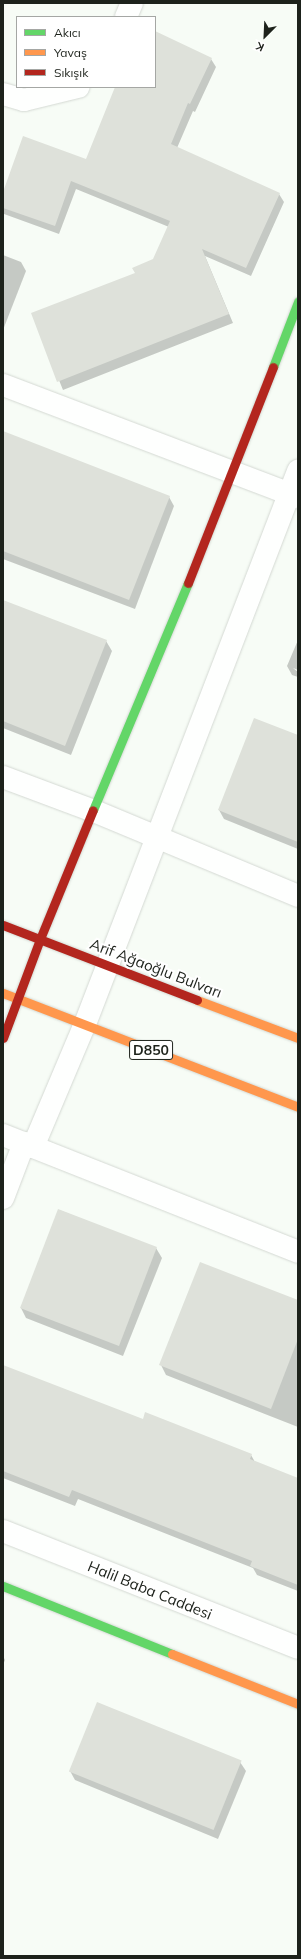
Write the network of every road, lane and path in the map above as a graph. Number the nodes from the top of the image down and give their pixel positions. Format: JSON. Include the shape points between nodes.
{"nodes":[{"id":1,"x":132,"y":3,"type":"edge"},
{"id":2,"x":126,"y":16,"type":"edge"},
{"id":3,"x":74,"y":88,"type":"edge"},
{"id":4,"x":3,"y":94,"type":"edge"},
{"id":5,"x":298,"y":302,"type":"edge"},
{"id":6,"x":3,"y":385,"type":"edge"},
{"id":7,"x":298,"y":471,"type":"edge"},
{"id":8,"x":233,"y":473,"type":"junction"},
{"id":9,"x":293,"y":495,"type":"edge"},
{"id":10,"x":3,"y":777,"type":"edge"},
{"id":11,"x":94,"y":811,"type":"junction"},
{"id":12,"x":155,"y":838,"type":"junction"},
{"id":13,"x":298,"y":896,"type":"edge"},
{"id":14,"x":3,"y":926,"type":"edge"},
{"id":15,"x":40,"y":939,"type":"junction"},
{"id":16,"x":108,"y":965,"type":"junction"},
{"id":17,"x":3,"y":993,"type":"edge"},
{"id":18,"x":19,"y":999,"type":"junction"},
{"id":19,"x":85,"y":1024,"type":"junction"},
{"id":20,"x":3,"y":1038,"type":"edge"},
{"id":21,"x":298,"y":1038,"type":"edge"},
{"id":22,"x":298,"y":1107,"type":"edge"},
{"id":23,"x":3,"y":1135,"type":"edge"},
{"id":24,"x":29,"y":1145,"type":"junction"},
{"id":25,"x":3,"y":1198,"type":"edge"},
{"id":26,"x":298,"y":1252,"type":"edge"},
{"id":27,"x":3,"y":1531,"type":"edge"},
{"id":28,"x":3,"y":1586,"type":"edge"},
{"id":29,"x":298,"y":1648,"type":"edge"},
{"id":30,"x":298,"y":1704,"type":"edge"}],
"edges":[{"from":1,"to":2,"type":"street"},
{"from":3,"to":4,"type":"street","via":[[24,100]]},
{"from":5,"to":8,"type":"main road"},
{"from":6,"to":8,"type":"street"},
{"from":7,"to":9,"type":"street"},
{"from":8,"to":9,"type":"street"},
{"from":8,"to":11,"type":"main road"},
{"from":9,"to":12,"type":"street"},
{"from":10,"to":11,"type":"street"},
{"from":11,"to":12,"type":"street"},
{"from":11,"to":15,"type":"main road"},
{"from":12,"to":13,"type":"street"},
{"from":12,"to":16,"type":"street"},
{"from":14,"to":15,"type":"main road","name":"Arif Ağaoğlu Bulvarı"},
{"from":15,"to":16,"type":"main road","name":"Arif Ağaoğlu Bulvarı"},
{"from":15,"to":18,"type":"main road"},
{"from":16,"to":19,"type":"street"},
{"from":16,"to":21,"type":"main road","name":"Arif Ağaoğlu Bulvarı"},
{"from":17,"to":18,"type":"main road","number":"D850"},
{"from":18,"to":19,"type":"main road","number":"D850"},
{"from":18,"to":20,"type":"main road"},
{"from":19,"to":22,"type":"main road","number":"D850"},
{"from":19,"to":24,"type":"street"},
{"from":23,"to":24,"type":"street"},
{"from":24,"to":25,"type":"street"},
{"from":24,"to":26,"type":"street"},
{"from":27,"to":29,"type":"street","name":"Halil Baba Caddesi"},
{"from":28,"to":30,"type":"main road"}]}
